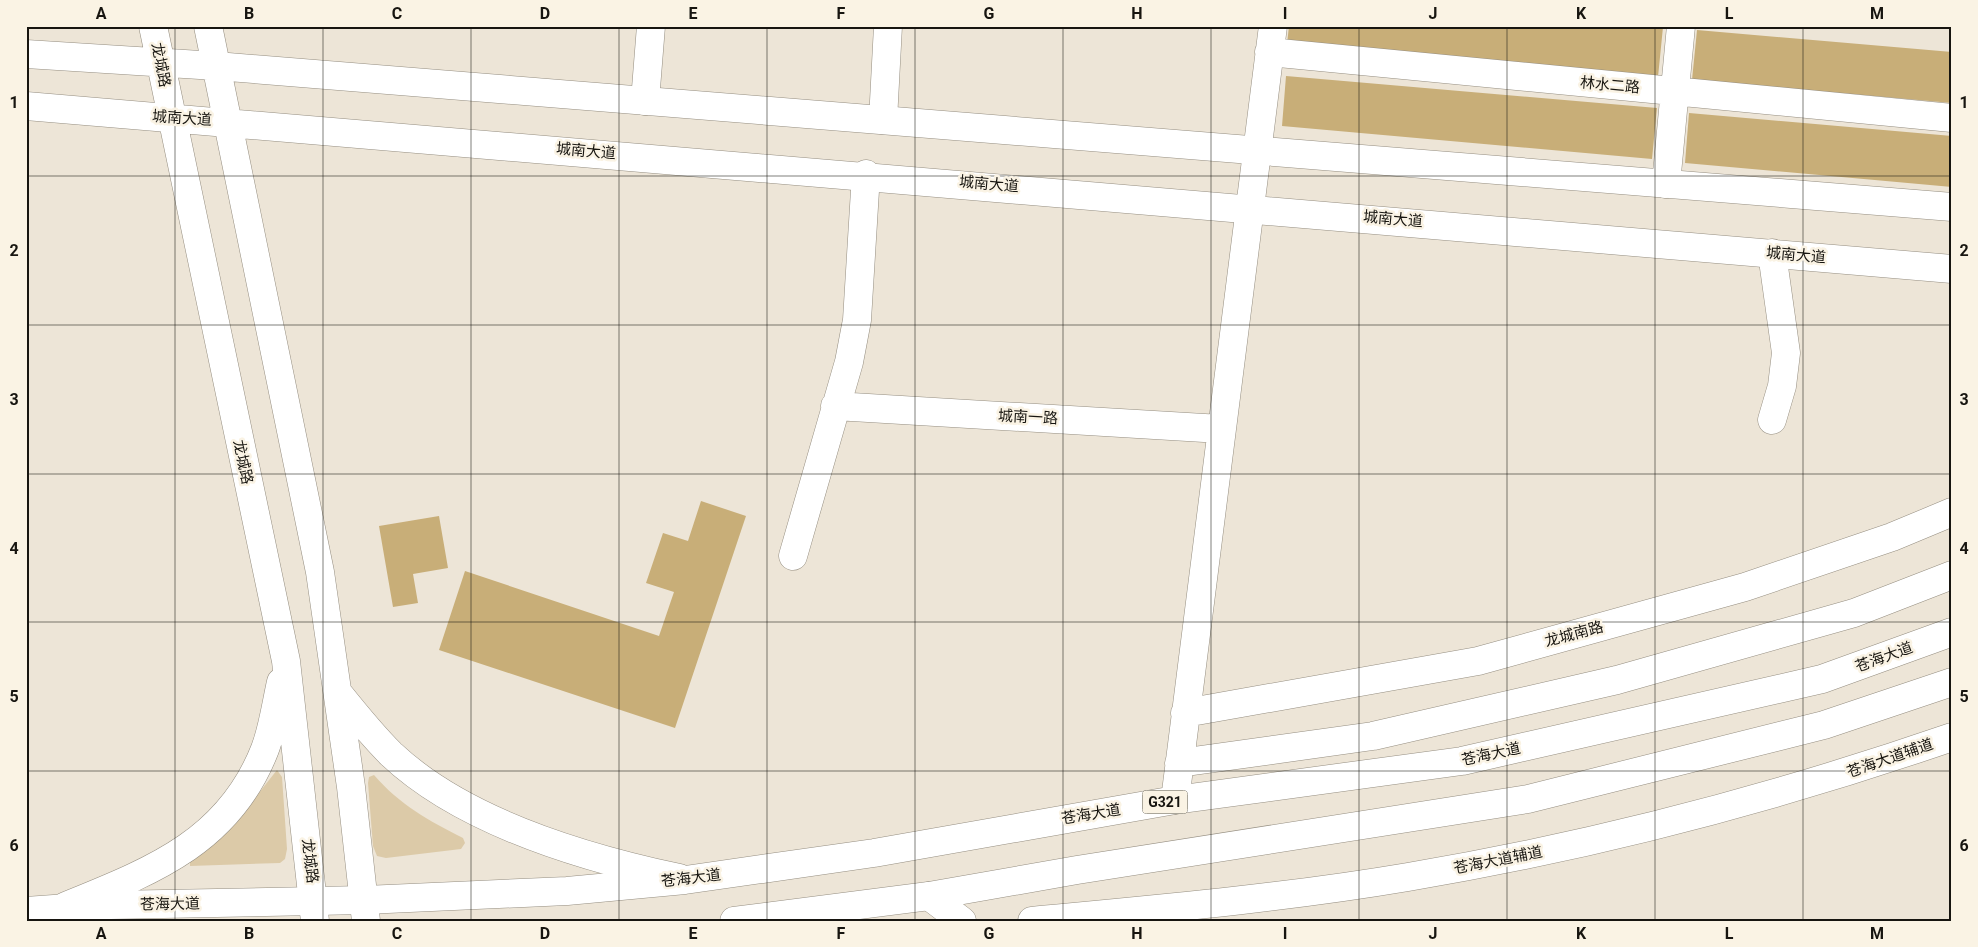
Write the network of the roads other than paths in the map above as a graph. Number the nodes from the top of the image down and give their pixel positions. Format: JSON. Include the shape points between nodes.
{"nodes":[{"id":1,"x":153,"y":26,"type":"edge"},
{"id":2,"x":208,"y":26,"type":"edge"},
{"id":3,"x":650,"y":26,"type":"edge"},
{"id":4,"x":888,"y":26,"type":"edge"},
{"id":5,"x":1681,"y":26,"type":"edge"},
{"id":6,"x":1271,"y":39,"type":"edge"},
{"id":7,"x":26,"y":54,"type":"edge"},
{"id":8,"x":160,"y":63,"type":"junction"},
{"id":9,"x":216,"y":66,"type":"junction"},
{"id":10,"x":1675,"y":91,"type":"junction"},
{"id":11,"x":645,"y":101,"type":"junction"},
{"id":12,"x":26,"y":106,"type":"edge"},
{"id":13,"x":170,"y":118,"type":"junction"},
{"id":14,"x":1952,"y":118,"type":"edge"},
{"id":15,"x":883,"y":120,"type":"junction"},
{"id":16,"x":228,"y":121,"type":"junction"},
{"id":17,"x":1255,"y":150,"type":"junction"},
{"id":18,"x":866,"y":174,"type":"junction"},
{"id":19,"x":1666,"y":184,"type":"junction"},
{"id":20,"x":1250,"y":206,"type":"junction"},
{"id":21,"x":1952,"y":207,"type":"edge"},
{"id":22,"x":1772,"y":253,"type":"junction"},
{"id":23,"x":1952,"y":269,"type":"edge"},
{"id":24,"x":835,"y":406,"type":"junction"},
{"id":25,"x":1772,"y":420,"type":"dead end"},
{"id":26,"x":1221,"y":429,"type":"junction"},
{"id":27,"x":1952,"y":512,"type":"edge"},
{"id":28,"x":793,"y":556,"type":"dead end"},
{"id":29,"x":1952,"y":575,"type":"edge"},
{"id":30,"x":1952,"y":632,"type":"edge"},
{"id":31,"x":286,"y":661,"type":"junction"},
{"id":32,"x":1952,"y":682,"type":"edge"},
{"id":33,"x":338,"y":692,"type":"junction"},
{"id":34,"x":1186,"y":713,"type":"junction"},
{"id":35,"x":1952,"y":737,"type":"edge"},
{"id":36,"x":1180,"y":763,"type":"junction"},
{"id":37,"x":1175,"y":800,"type":"junction"},
{"id":38,"x":686,"y":880,"type":"junction"},
{"id":39,"x":929,"y":896,"type":"junction"},
{"id":40,"x":60,"y":908,"type":"junction"},
{"id":41,"x":26,"y":911,"type":"edge"},
{"id":42,"x":315,"y":911,"type":"edge"},
{"id":43,"x":365,"y":911,"type":"edge"},
{"id":44,"x":734,"y":921,"type":"edge"},
{"id":45,"x":962,"y":921,"type":"edge"},
{"id":46,"x":1032,"y":921,"type":"edge"}],
"edges":[{"from":1,"to":8,"type":"main road","name":"龙城路"},
{"from":2,"to":9,"type":"main road"},
{"from":3,"to":11,"type":"main road"},
{"from":4,"to":15,"type":"main road"},
{"from":5,"to":10,"type":"main road"},
{"from":6,"to":10,"type":"main road","name":"林水二路"},
{"from":6,"to":17,"type":"main road"},
{"from":7,"to":8,"type":"main road"},
{"from":8,"to":9,"type":"main road"},
{"from":8,"to":13,"type":"main road","name":"龙城路"},
{"from":9,"to":11,"type":"main road"},
{"from":9,"to":16,"type":"main road"},
{"from":10,"to":14,"type":"main road","name":"林水二路"},
{"from":10,"to":19,"type":"main road"},
{"from":11,"to":15,"type":"main road"},
{"from":12,"to":13,"type":"main road","name":"城南大道"},
{"from":13,"to":16,"type":"main road","name":"城南大道"},
{"from":13,"to":31,"type":"main road","name":"龙城路"},
{"from":15,"to":17,"type":"main road"},
{"from":16,"to":18,"type":"main road","name":"城南大道"},
{"from":16,"to":33,"type":"main road","via":[[320,572]]},
{"from":17,"to":19,"type":"main road"},
{"from":17,"to":20,"type":"main road"},
{"from":18,"to":20,"type":"main road","name":"城南大道"},
{"from":18,"to":24,"type":"main road","via":[[857,320],[849,362]]},
{"from":19,"to":21,"type":"main road"},
{"from":20,"to":22,"type":"main road","name":"城南大道"},
{"from":20,"to":26,"type":"main road"},
{"from":22,"to":23,"type":"main road","name":"城南大道"},
{"from":22,"to":25,"type":"main road","via":[[1786,353],[1782,386]]},
{"from":24,"to":26,"type":"main road","name":"城南一路"},
{"from":24,"to":28,"type":"main road"},
{"from":26,"to":34,"type":"main road"},
{"from":27,"to":34,"type":"main road","name":"龙城南路","via":[[1892,537],[1745,587],[1478,661]]},
{"from":29,"to":36,"type":"main road","via":[[1854,613],[1617,680],[1373,736]]},
{"from":30,"to":37,"type":"main road","name":"苍海大道","number":"G321","via":[[1822,679],[1462,761]]},
{"from":31,"to":40,"type":"main road","via":[[265,748],[248,785],[224,817],[176,856],[127,881]]},
{"from":31,"to":42,"type":"main road","name":"龙城路"},
{"from":32,"to":39,"type":"main road","via":[[1824,725],[1528,799]]},
{"from":33,"to":38,"type":"main road","via":[[392,755],[428,782],[489,818],[560,846],[624,866]]},
{"from":33,"to":43,"type":"main road"},
{"from":34,"to":36,"type":"main road"},
{"from":35,"to":46,"type":"main road","name":"苍海大道辅道","via":[[1845,774],[1583,844],[1407,877],[1188,906]]},
{"from":36,"to":37,"type":"main road"},
{"from":37,"to":38,"type":"main road","name":"苍海大道","number":"G321","via":[[874,853]]},
{"from":38,"to":43,"type":"main road","name":"苍海大道","number":"G321"},
{"from":39,"to":44,"type":"main road"},
{"from":39,"to":45,"type":"main road"},
{"from":40,"to":41,"type":"main road","name":"苍海大道"},
{"from":40,"to":42,"type":"main road","name":"苍海大道","via":[[110,905]]},
{"from":42,"to":43,"type":"main road","name":"苍海大道"}]}
